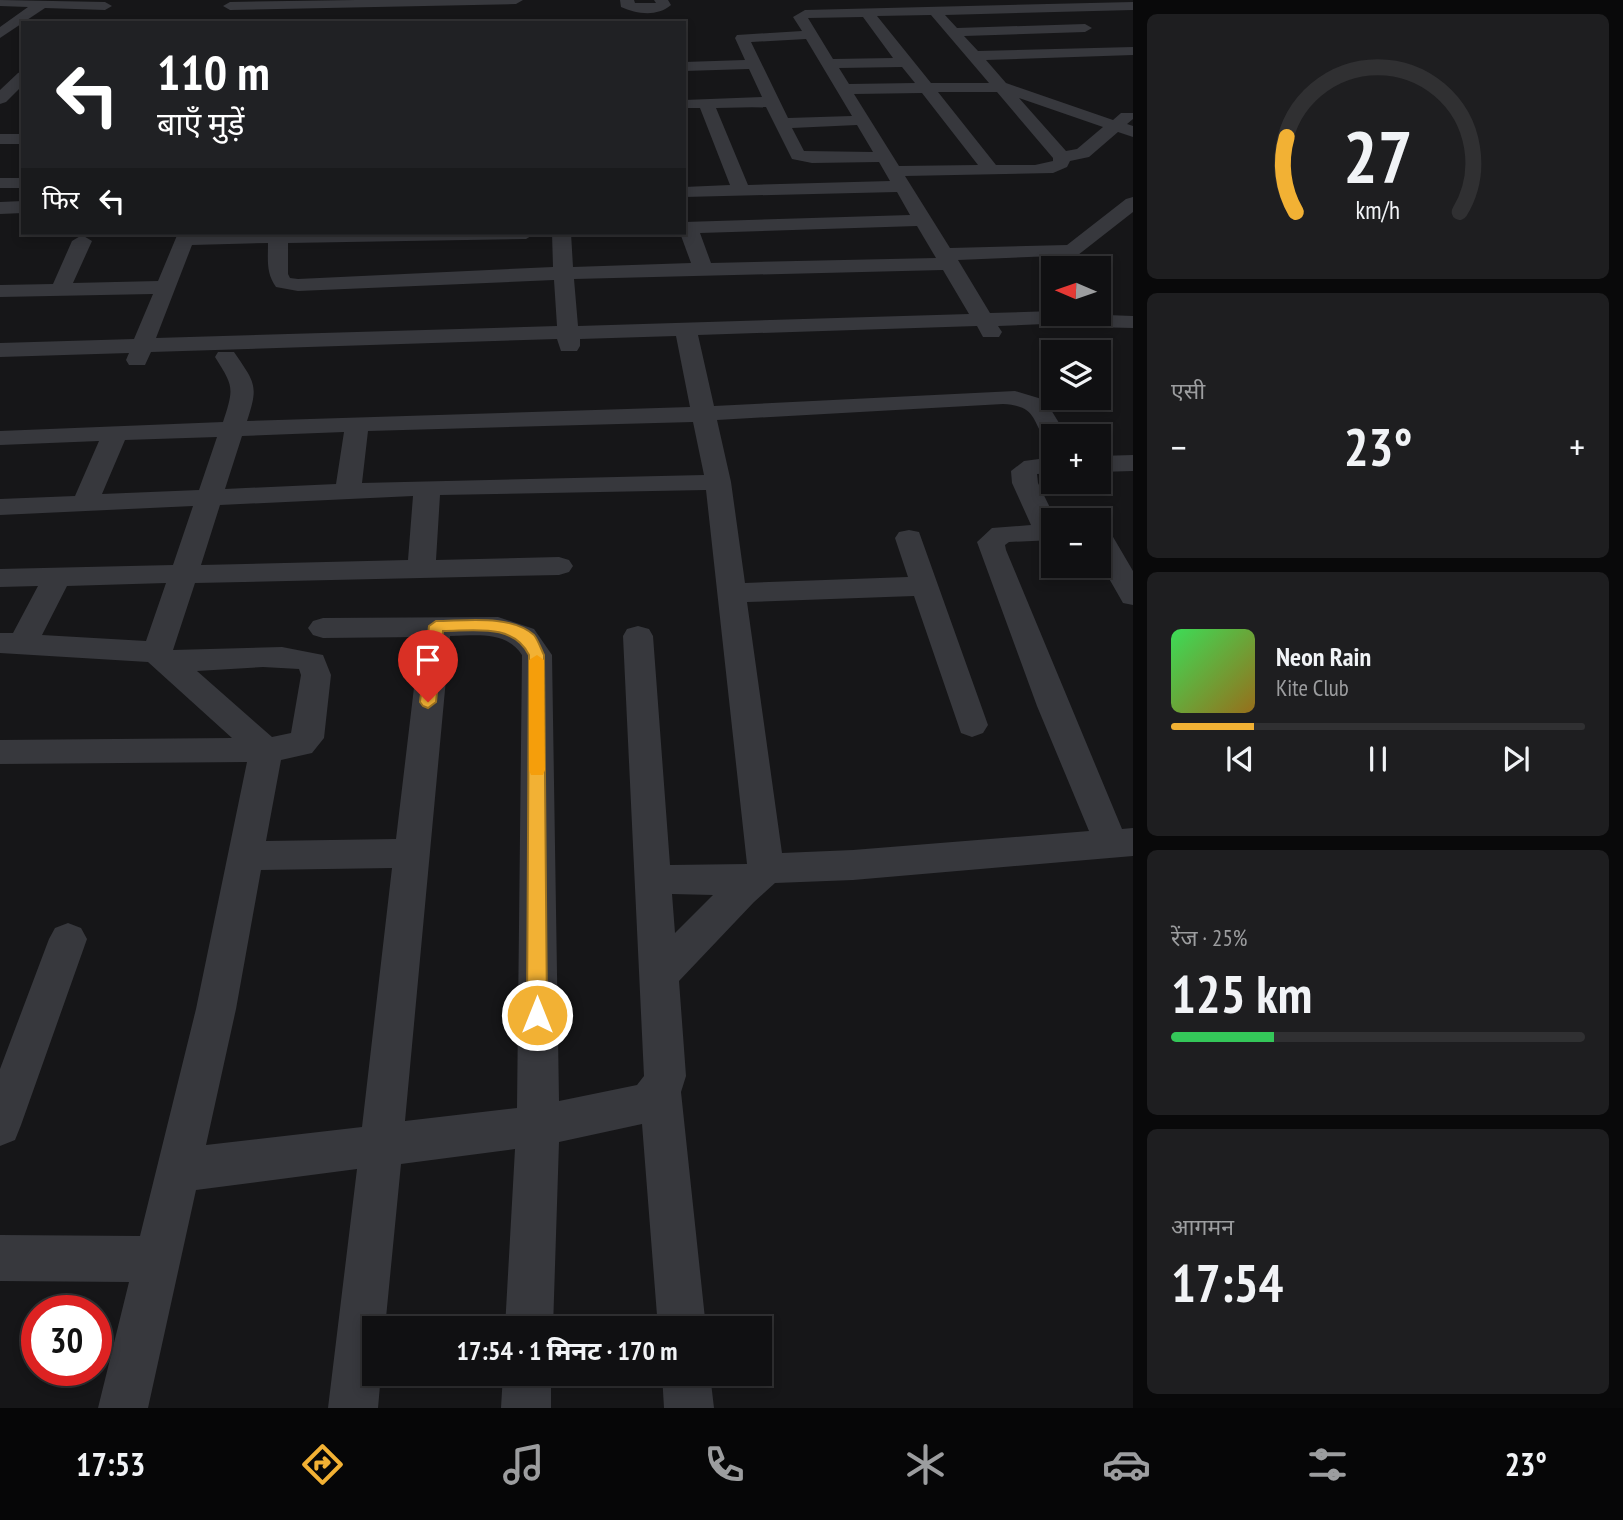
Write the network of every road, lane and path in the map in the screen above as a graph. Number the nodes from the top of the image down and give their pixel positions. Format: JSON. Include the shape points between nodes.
{"nodes":[{"id":1,"x":516,"y":0,"type":"edge"},
{"id":2,"x":627,"y":0,"type":"edge"},
{"id":3,"x":661,"y":0,"type":"edge"},
{"id":4,"x":0,"y":2,"type":"edge"},
{"id":5,"x":362,"y":2,"type":"edge"},
{"id":6,"x":109,"y":3,"type":"edge"},
{"id":7,"x":41,"y":4,"type":"junction"},
{"id":8,"x":230,"y":6,"type":"dead end"},
{"id":9,"x":1133,"y":6,"type":"edge"},
{"id":10,"x":933,"y":9,"type":"junction"},
{"id":11,"x":866,"y":11,"type":"junction"},
{"id":12,"x":90,"y":21,"type":"edge"},
{"id":13,"x":1095,"y":28,"type":"dead end"},
{"id":14,"x":953,"y":32,"type":"junction"},
{"id":15,"x":0,"y":34,"type":"edge"},
{"id":16,"x":812,"y":34,"type":"junction"},
{"id":17,"x":1133,"y":51,"type":"edge"},
{"id":18,"x":975,"y":56,"type":"junction"},
{"id":19,"x":904,"y":59,"type":"junction"},
{"id":20,"x":754,"y":64,"type":"junction"},
{"id":21,"x":830,"y":64,"type":"junction"},
{"id":22,"x":686,"y":67,"type":"edge"},
{"id":23,"x":21,"y":79,"type":"edge"},
{"id":24,"x":1003,"y":87,"type":"junction"},
{"id":25,"x":926,"y":88,"type":"junction"},
{"id":26,"x":846,"y":89,"type":"junction"},
{"id":27,"x":772,"y":102,"type":"junction"},
{"id":28,"x":706,"y":103,"type":"junction"},
{"id":29,"x":5,"y":104,"type":"edge"},
{"id":30,"x":686,"y":104,"type":"edge"},
{"id":31,"x":1133,"y":111,"type":"edge"},
{"id":32,"x":864,"y":120,"type":"junction"},
{"id":33,"x":782,"y":123,"type":"junction"},
{"id":34,"x":1113,"y":127,"type":"junction"},
{"id":35,"x":1133,"y":132,"type":"edge"},
{"id":36,"x":0,"y":139,"type":"edge"},
{"id":37,"x":21,"y":139,"type":"edge"},
{"id":38,"x":1062,"y":157,"type":"junction"},
{"id":39,"x":991,"y":170,"type":"junction"},
{"id":40,"x":893,"y":171,"type":"junction"},
{"id":41,"x":0,"y":183,"type":"edge"},
{"id":42,"x":21,"y":183,"type":"edge"},
{"id":43,"x":741,"y":190,"type":"junction"},
{"id":44,"x":686,"y":192,"type":"edge"},
{"id":45,"x":1133,"y":203,"type":"edge"},
{"id":46,"x":21,"y":207,"type":"edge"},
{"id":47,"x":0,"y":208,"type":"edge"},
{"id":48,"x":924,"y":220,"type":"junction"},
{"id":49,"x":687,"y":228,"type":"edge"},
{"id":50,"x":402,"y":235,"type":"edge"},
{"id":51,"x":561,"y":235,"type":"edge"},
{"id":52,"x":186,"y":236,"type":"edge"},
{"id":53,"x":278,"y":237,"type":"junction"},
{"id":54,"x":82,"y":241,"type":"dead end"},
{"id":55,"x":949,"y":259,"type":"junction"},
{"id":56,"x":703,"y":269,"type":"junction"},
{"id":57,"x":564,"y":272,"type":"junction"},
{"id":58,"x":167,"y":287,"type":"junction"},
{"id":59,"x":60,"y":290,"type":"junction"},
{"id":60,"x":0,"y":291,"type":"edge"},
{"id":61,"x":1111,"y":322,"type":"edge"},
{"id":62,"x":988,"y":326,"type":"junction"},
{"id":63,"x":1082,"y":326,"type":"edge"},
{"id":64,"x":1133,"y":329,"type":"edge"},
{"id":65,"x":688,"y":336,"type":"junction"},
{"id":66,"x":569,"y":340,"type":"junction"},
{"id":67,"x":0,"y":350,"type":"edge"},
{"id":68,"x":139,"y":353,"type":"junction"},
{"id":69,"x":226,"y":357,"type":"junction"},
{"id":70,"x":0,"y":364,"type":"edge"},
{"id":71,"x":705,"y":414,"type":"junction"},
{"id":72,"x":358,"y":424,"type":"junction"},
{"id":73,"x":1049,"y":424,"type":"edge"},
{"id":74,"x":233,"y":429,"type":"junction"},
{"id":75,"x":115,"y":434,"type":"junction"},
{"id":76,"x":0,"y":438,"type":"edge"},
{"id":77,"x":1111,"y":464,"type":"edge"},
{"id":78,"x":1133,"y":464,"type":"edge"},
{"id":79,"x":1041,"y":466,"type":"edge"},
{"id":80,"x":718,"y":482,"type":"junction"},
{"id":81,"x":427,"y":488,"type":"junction"},
{"id":82,"x":348,"y":491,"type":"junction"},
{"id":83,"x":210,"y":499,"type":"junction"},
{"id":84,"x":85,"y":503,"type":"junction"},
{"id":85,"x":0,"y":507,"type":"edge"},
{"id":86,"x":1041,"y":513,"type":"edge"},
{"id":87,"x":1041,"y":532,"type":"edge"},
{"id":88,"x":909,"y":538,"type":"dead end"},
{"id":89,"x":1111,"y":557,"type":"edge"},
{"id":90,"x":559,"y":566,"type":"dead end"},
{"id":91,"x":421,"y":570,"type":"junction"},
{"id":92,"x":58,"y":575,"type":"junction"},
{"id":93,"x":183,"y":576,"type":"junction"},
{"id":94,"x":0,"y":578,"type":"edge"},
{"id":95,"x":925,"y":586,"type":"junction"},
{"id":96,"x":734,"y":593,"type":"junction"},
{"id":97,"x":1133,"y":596,"type":"edge"},
{"id":98,"x":436,"y":626,"type":"junction"},
{"id":99,"x":323,"y":628,"type":"dead end"},
{"id":100,"x":638,"y":636,"type":"dead end"},
{"id":101,"x":11,"y":643,"type":"edge"},
{"id":102,"x":163,"y":658,"type":"junction"},
{"id":103,"x":972,"y":725,"type":"dead end"},
{"id":104,"x":266,"y":750,"type":"junction"},
{"id":105,"x":3,"y":760,"type":"edge"},
{"id":106,"x":1122,"y":843,"type":"edge"},
{"id":107,"x":412,"y":853,"type":"junction"},
{"id":108,"x":245,"y":856,"type":"junction"},
{"id":109,"x":760,"y":876,"type":"junction"},
{"id":110,"x":653,"y":879,"type":"junction"},
{"id":111,"x":68,"y":939,"type":"dead end"},
{"id":112,"x":659,"y":975,"type":"junction"},
{"id":113,"x":660,"y":1092,"type":"junction"},
{"id":114,"x":0,"y":1125,"type":"edge"},
{"id":115,"x":538,"y":1126,"type":"junction"},
{"id":116,"x":381,"y":1146,"type":"junction"},
{"id":117,"x":180,"y":1170,"type":"junction"},
{"id":118,"x":0,"y":1258,"type":"edge"},
{"id":119,"x":159,"y":1259,"type":"junction"},
{"id":120,"x":530,"y":1316,"type":"edge"},
{"id":121,"x":681,"y":1316,"type":"edge"},
{"id":122,"x":527,"y":1386,"type":"edge"},
{"id":123,"x":687,"y":1386,"type":"edge"},
{"id":124,"x":123,"y":1408,"type":"edge"},
{"id":125,"x":353,"y":1408,"type":"edge"},
{"id":126,"x":526,"y":1408,"type":"edge"},
{"id":127,"x":690,"y":1408,"type":"edge"}],
"edges":[{"from":1,"to":5,"type":"street"},
{"from":2,"to":3,"type":"street","via":[[629,6],[645,9],[664,5]]},
{"from":4,"to":7,"type":"street"},
{"from":5,"to":8,"type":"street"},
{"from":6,"to":7,"type":"street"},
{"from":6,"to":12,"type":"street"},
{"from":7,"to":15,"type":"street"},
{"from":9,"to":10,"type":"street"},
{"from":10,"to":11,"type":"street"},
{"from":10,"to":14,"type":"street"},
{"from":11,"to":16,"type":"street","via":[[801,15]]},
{"from":11,"to":19,"type":"street"},
{"from":13,"to":14,"type":"street"},
{"from":14,"to":18,"type":"street"},
{"from":16,"to":20,"type":"street","via":[[744,36],[742,41]]},
{"from":16,"to":21,"type":"street"},
{"from":17,"to":18,"type":"street"},
{"from":18,"to":24,"type":"street"},
{"from":19,"to":21,"type":"street"},
{"from":19,"to":25,"type":"street"},
{"from":20,"to":22,"type":"street"},
{"from":20,"to":27,"type":"street"},
{"from":21,"to":26,"type":"street"},
{"from":23,"to":29,"type":"street"},
{"from":24,"to":25,"type":"street"},
{"from":24,"to":34,"type":"street"},
{"from":24,"to":38,"type":"street"},
{"from":25,"to":26,"type":"street"},
{"from":25,"to":39,"type":"street"},
{"from":26,"to":32,"type":"street"},
{"from":27,"to":28,"type":"street"},
{"from":27,"to":33,"type":"street"},
{"from":28,"to":30,"type":"street"},
{"from":28,"to":43,"type":"street"},
{"from":31,"to":34,"type":"street"},
{"from":32,"to":33,"type":"street"},
{"from":32,"to":40,"type":"street"},
{"from":33,"to":40,"type":"street","via":[[795,151],[804,158]]},
{"from":34,"to":35,"type":"street"},
{"from":34,"to":38,"type":"street","via":[[1083,153]]},
{"from":36,"to":37,"type":"street"},
{"from":38,"to":39,"type":"street","via":[[1053,168]]},
{"from":39,"to":40,"type":"street"},
{"from":40,"to":43,"type":"street"},
{"from":40,"to":48,"type":"street"},
{"from":41,"to":42,"type":"street"},
{"from":43,"to":44,"type":"street"},
{"from":45,"to":55,"type":"street","via":[[1071,251]]},
{"from":46,"to":47,"type":"street"},
{"from":48,"to":49,"type":"street"},
{"from":48,"to":55,"type":"street"},
{"from":49,"to":56,"type":"street"},
{"from":50,"to":53,"type":"street"},
{"from":51,"to":57,"type":"street"},
{"from":52,"to":53,"type":"street"},
{"from":52,"to":58,"type":"street"},
{"from":53,"to":57,"type":"street","via":[[278,274],[283,283],[298,285]]},
{"from":54,"to":59,"type":"street"},
{"from":55,"to":56,"type":"street"},
{"from":55,"to":62,"type":"street"},
{"from":56,"to":57,"type":"street"},
{"from":57,"to":66,"type":"street"},
{"from":58,"to":59,"type":"street"},
{"from":58,"to":68,"type":"street"},
{"from":59,"to":60,"type":"street"},
{"from":61,"to":64,"type":"street"},
{"from":62,"to":63,"type":"street"},
{"from":62,"to":65,"type":"street"},
{"from":65,"to":66,"type":"street"},
{"from":65,"to":71,"type":"street"},
{"from":66,"to":68,"type":"street"},
{"from":66,"to":69,"type":"street"},
{"from":67,"to":68,"type":"street"},
{"from":68,"to":69,"type":"street"},
{"from":68,"to":70,"type":"street"},
{"from":69,"to":74,"type":"street","via":[[243,383]]},
{"from":71,"to":72,"type":"street"},
{"from":71,"to":73,"type":"street","via":[[1023,398],[1042,408]]},
{"from":71,"to":80,"type":"street"},
{"from":72,"to":74,"type":"street"},
{"from":72,"to":82,"type":"street"},
{"from":74,"to":75,"type":"street"},
{"from":74,"to":83,"type":"street"},
{"from":75,"to":76,"type":"street"},
{"from":75,"to":84,"type":"street"},
{"from":77,"to":78,"type":"street"},
{"from":79,"to":86,"type":"street","via":[[1024,471],[1025,483]]},
{"from":80,"to":81,"type":"street"},
{"from":80,"to":96,"type":"street"},
{"from":81,"to":82,"type":"street"},
{"from":81,"to":91,"type":"street"},
{"from":82,"to":83,"type":"street"},
{"from":83,"to":84,"type":"street"},
{"from":83,"to":93,"type":"street"},
{"from":84,"to":85,"type":"street"},
{"from":87,"to":106,"type":"street","via":[[1002,534],[991,542],[992,550],[1053,706]]},
{"from":88,"to":95,"type":"street"},
{"from":89,"to":97,"type":"street"},
{"from":90,"to":91,"type":"street"},
{"from":91,"to":93,"type":"street"},
{"from":92,"to":93,"type":"street"},
{"from":92,"to":94,"type":"street"},
{"from":92,"to":101,"type":"street"},
{"from":93,"to":102,"type":"street"},
{"from":95,"to":96,"type":"street"},
{"from":95,"to":103,"type":"street"},
{"from":96,"to":109,"type":"street"},
{"from":98,"to":99,"type":"street"},
{"from":98,"to":107,"type":"street"},
{"from":98,"to":115,"type":"street","via":[[514,630],[529,640],[537,655]]},
{"from":100,"to":110,"type":"street"},
{"from":101,"to":102,"type":"street","via":[[131,649]]},
{"from":102,"to":104,"type":"street"},
{"from":102,"to":104,"type":"street","via":[[301,658],[312,663],[316,674],[308,738],[300,744]]},
{"from":104,"to":105,"type":"street"},
{"from":104,"to":108,"type":"street"},
{"from":106,"to":109,"type":"street","via":[[797,866]]},
{"from":107,"to":108,"type":"street"},
{"from":107,"to":116,"type":"street"},
{"from":108,"to":117,"type":"street"},
{"from":109,"to":110,"type":"street"},
{"from":109,"to":112,"type":"street"},
{"from":110,"to":112,"type":"street"},
{"from":111,"to":114,"type":"street"},
{"from":112,"to":113,"type":"street","via":[[665,1076]]},
{"from":113,"to":115,"type":"street","via":[[630,1108]]},
{"from":113,"to":121,"type":"street"},
{"from":115,"to":116,"type":"street"},
{"from":115,"to":120,"type":"street"},
{"from":116,"to":117,"type":"street"},
{"from":116,"to":125,"type":"street"},
{"from":117,"to":119,"type":"street"},
{"from":118,"to":119,"type":"street"},
{"from":119,"to":124,"type":"street"},
{"from":122,"to":126,"type":"street"},
{"from":123,"to":127,"type":"street"}]}
